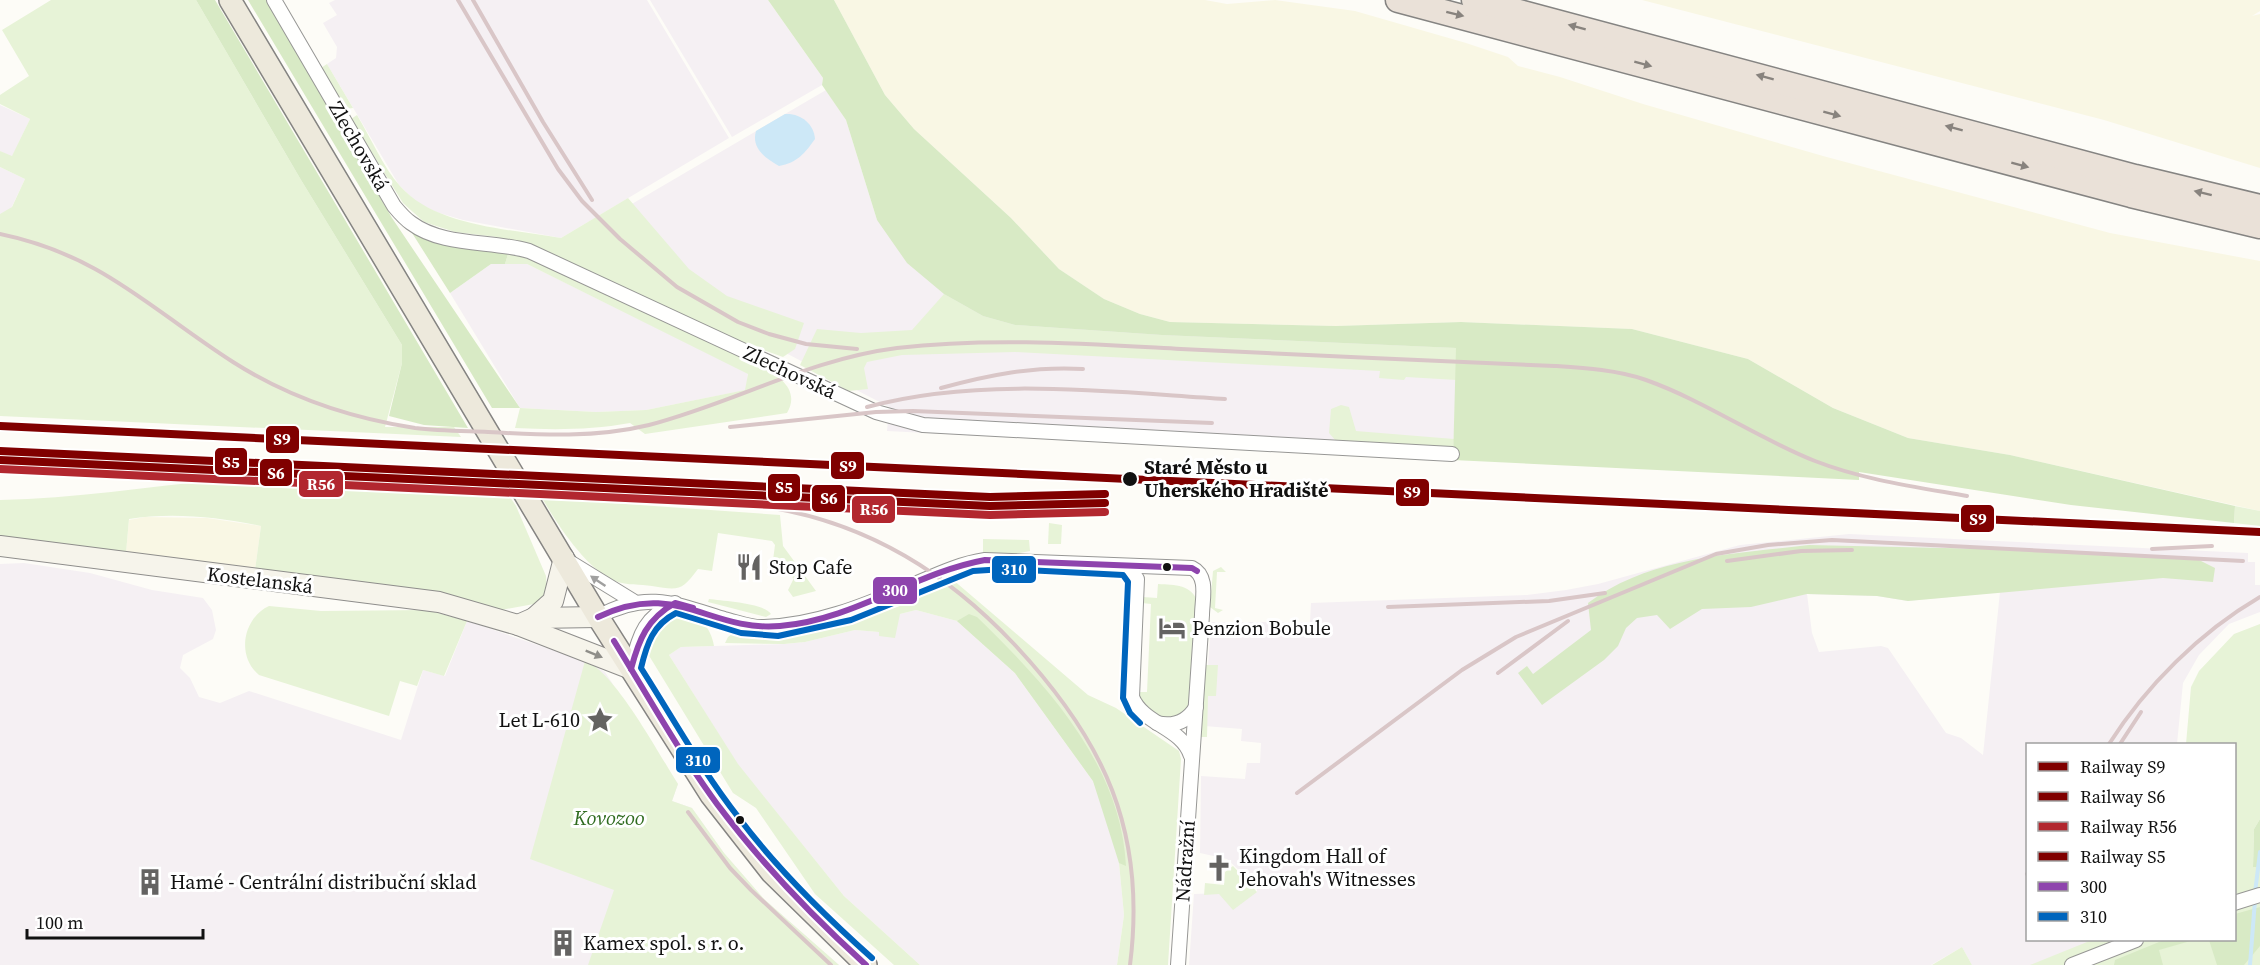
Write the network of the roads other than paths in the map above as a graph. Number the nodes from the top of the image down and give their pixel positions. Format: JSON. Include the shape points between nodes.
{"nodes":[{"id":1,"x":230,"y":0,"type":"edge"},
{"id":2,"x":274,"y":0,"type":"edge"},
{"id":3,"x":1398,"y":0,"type":"edge"},
{"id":4,"x":1474,"y":0,"type":"edge"},
{"id":5,"x":2260,"y":207,"type":"edge"},
{"id":6,"x":2260,"y":226,"type":"edge"},
{"id":7,"x":1452,"y":454,"type":"dead end"},
{"id":8,"x":0,"y":546,"type":"edge"},
{"id":9,"x":564,"y":558,"type":"junction"},
{"id":10,"x":1128,"y":566,"type":"junction"},
{"id":11,"x":633,"y":601,"type":"junction"},
{"id":12,"x":675,"y":603,"type":"junction"},
{"id":13,"x":598,"y":617,"type":"junction"},
{"id":14,"x":526,"y":621,"type":"junction"},
{"id":15,"x":557,"y":639,"type":"junction"},
{"id":16,"x":631,"y":669,"type":"junction"},
{"id":17,"x":1196,"y":707,"type":"junction"},
{"id":18,"x":1157,"y":723,"type":"junction"},
{"id":19,"x":1192,"y":758,"type":"junction"},
{"id":20,"x":2260,"y":895,"type":"edge"},
{"id":21,"x":2237,"y":902,"type":"edge"},
{"id":22,"x":2131,"y":941,"type":"edge"},
{"id":23,"x":866,"y":965,"type":"edge"},
{"id":24,"x":1178,"y":965,"type":"edge"},
{"id":25,"x":2072,"y":965,"type":"edge"}],
"edges":[{"from":1,"to":9,"type":"main road"},
{"from":2,"to":7,"type":"street","name":"Zlechovská","via":[[394,206],[411,223],[431,234],[529,250],[876,412],[923,425]]},
{"from":3,"to":6,"type":"highway","one_way":true},
{"from":5,"to":4,"type":"highway","one_way":true},
{"from":8,"to":14,"type":"main road","name":"Kostelanská","via":[[434,602]]},
{"from":11,"to":9,"type":"street","name":"Nádražní","one_way":true},
{"from":9,"to":13,"type":"main road"},
{"from":9,"to":14,"type":"main road","via":[[553,601]]},
{"from":10,"to":12,"type":"street","name":"Nádražní","via":[[971,562],[848,610],[777,627],[743,624]]},
{"from":10,"to":17,"type":"street","name":"Nádražní","via":[[1197,571],[1203,582]]},
{"from":10,"to":18,"type":"street","via":[[1137,579],[1132,698],[1139,710]]},
{"from":11,"to":12,"type":"street","name":"Nádražní"},
{"from":11,"to":13,"type":"street","name":"Nádražní"},
{"from":12,"to":16,"type":"street","via":[[655,614],[644,626]]},
{"from":13,"to":14,"type":"main road","name":"Kostelanská"},
{"from":13,"to":15,"type":"main road","via":[[580,633]]},
{"from":13,"to":16,"type":"main road"},
{"from":14,"to":15,"type":"main road","name":"Kostelanská"},
{"from":15,"to":16,"type":"main road","name":"Kostelanská","one_way":true},
{"from":16,"to":23,"type":"main road","via":[[711,795],[751,848],[800,903]]},
{"from":17,"to":18,"type":"street","via":[[1177,724]]},
{"from":17,"to":19,"type":"street","name":"Nádražní"},
{"from":18,"to":19,"type":"street","via":[[1182,740]]},
{"from":19,"to":24,"type":"street","name":"Nádražní"},
{"from":20,"to":21,"type":"street"},
{"from":22,"to":25,"type":"street"}]}
